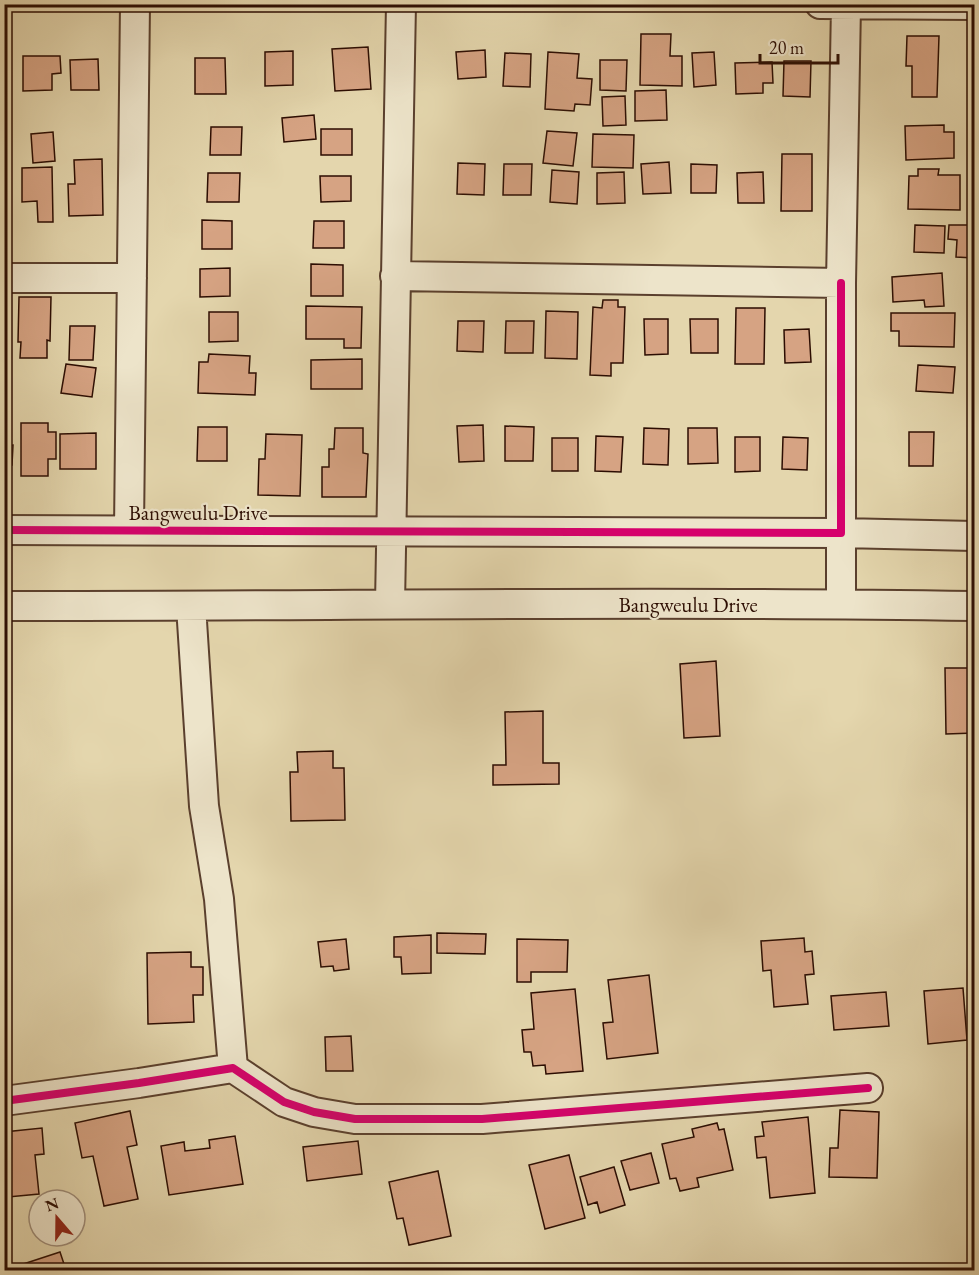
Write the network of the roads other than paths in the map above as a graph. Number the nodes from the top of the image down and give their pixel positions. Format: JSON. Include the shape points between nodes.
{"nodes":[{"id":1,"x":135,"y":4,"type":"edge"},
{"id":2,"x":401,"y":4,"type":"edge"},
{"id":3,"x":820,"y":4,"type":"edge"},
{"id":4,"x":846,"y":5,"type":"edge"},
{"id":5,"x":975,"y":5,"type":"edge"},
{"id":6,"x":395,"y":276,"type":"junction"},
{"id":7,"x":4,"y":278,"type":"edge"},
{"id":8,"x":132,"y":278,"type":"junction"},
{"id":9,"x":841,"y":283,"type":"junction"},
{"id":10,"x":129,"y":529,"type":"junction"},
{"id":11,"x":4,"y":530,"type":"edge"},
{"id":12,"x":391,"y":531,"type":"junction"},
{"id":13,"x":841,"y":533,"type":"junction"},
{"id":14,"x":975,"y":536,"type":"edge"},
{"id":15,"x":390,"y":604,"type":"junction"},
{"id":16,"x":841,"y":604,"type":"junction"},
{"id":17,"x":4,"y":606,"type":"edge"},
{"id":18,"x":191,"y":606,"type":"junction"},
{"id":19,"x":975,"y":606,"type":"edge"},
{"id":20,"x":233,"y":1068,"type":"junction"},
{"id":21,"x":868,"y":1088,"type":"dead end"},
{"id":22,"x":4,"y":1101,"type":"edge"}],
"edges":[{"from":1,"to":8,"type":"street"},
{"from":2,"to":6,"type":"street"},
{"from":3,"to":4,"type":"street"},
{"from":4,"to":5,"type":"street"},
{"from":4,"to":9,"type":"street"},
{"from":6,"to":9,"type":"street"},
{"from":6,"to":12,"type":"street"},
{"from":7,"to":8,"type":"street"},
{"from":8,"to":10,"type":"street"},
{"from":9,"to":13,"type":"street"},
{"from":10,"to":11,"type":"street","name":"Bangweulu Drive"},
{"from":10,"to":12,"type":"street","name":"Bangweulu Drive"},
{"from":12,"to":13,"type":"street","name":"Bangweulu Drive"},
{"from":12,"to":15,"type":"street"},
{"from":13,"to":14,"type":"street","name":"Bangweulu Drive"},
{"from":13,"to":16,"type":"street"},
{"from":15,"to":16,"type":"street","name":"Bangweulu Drive"},
{"from":15,"to":18,"type":"street","name":"Bangweulu Drive"},
{"from":16,"to":19,"type":"street","name":"Bangweulu Drive"},
{"from":17,"to":18,"type":"street","name":"Bangweulu Drive"},
{"from":18,"to":20,"type":"street","via":[[204,806],[219,899]]},
{"from":20,"to":21,"type":"street","via":[[284,1102],[356,1119],[482,1119]]},
{"from":20,"to":22,"type":"street"}]}
